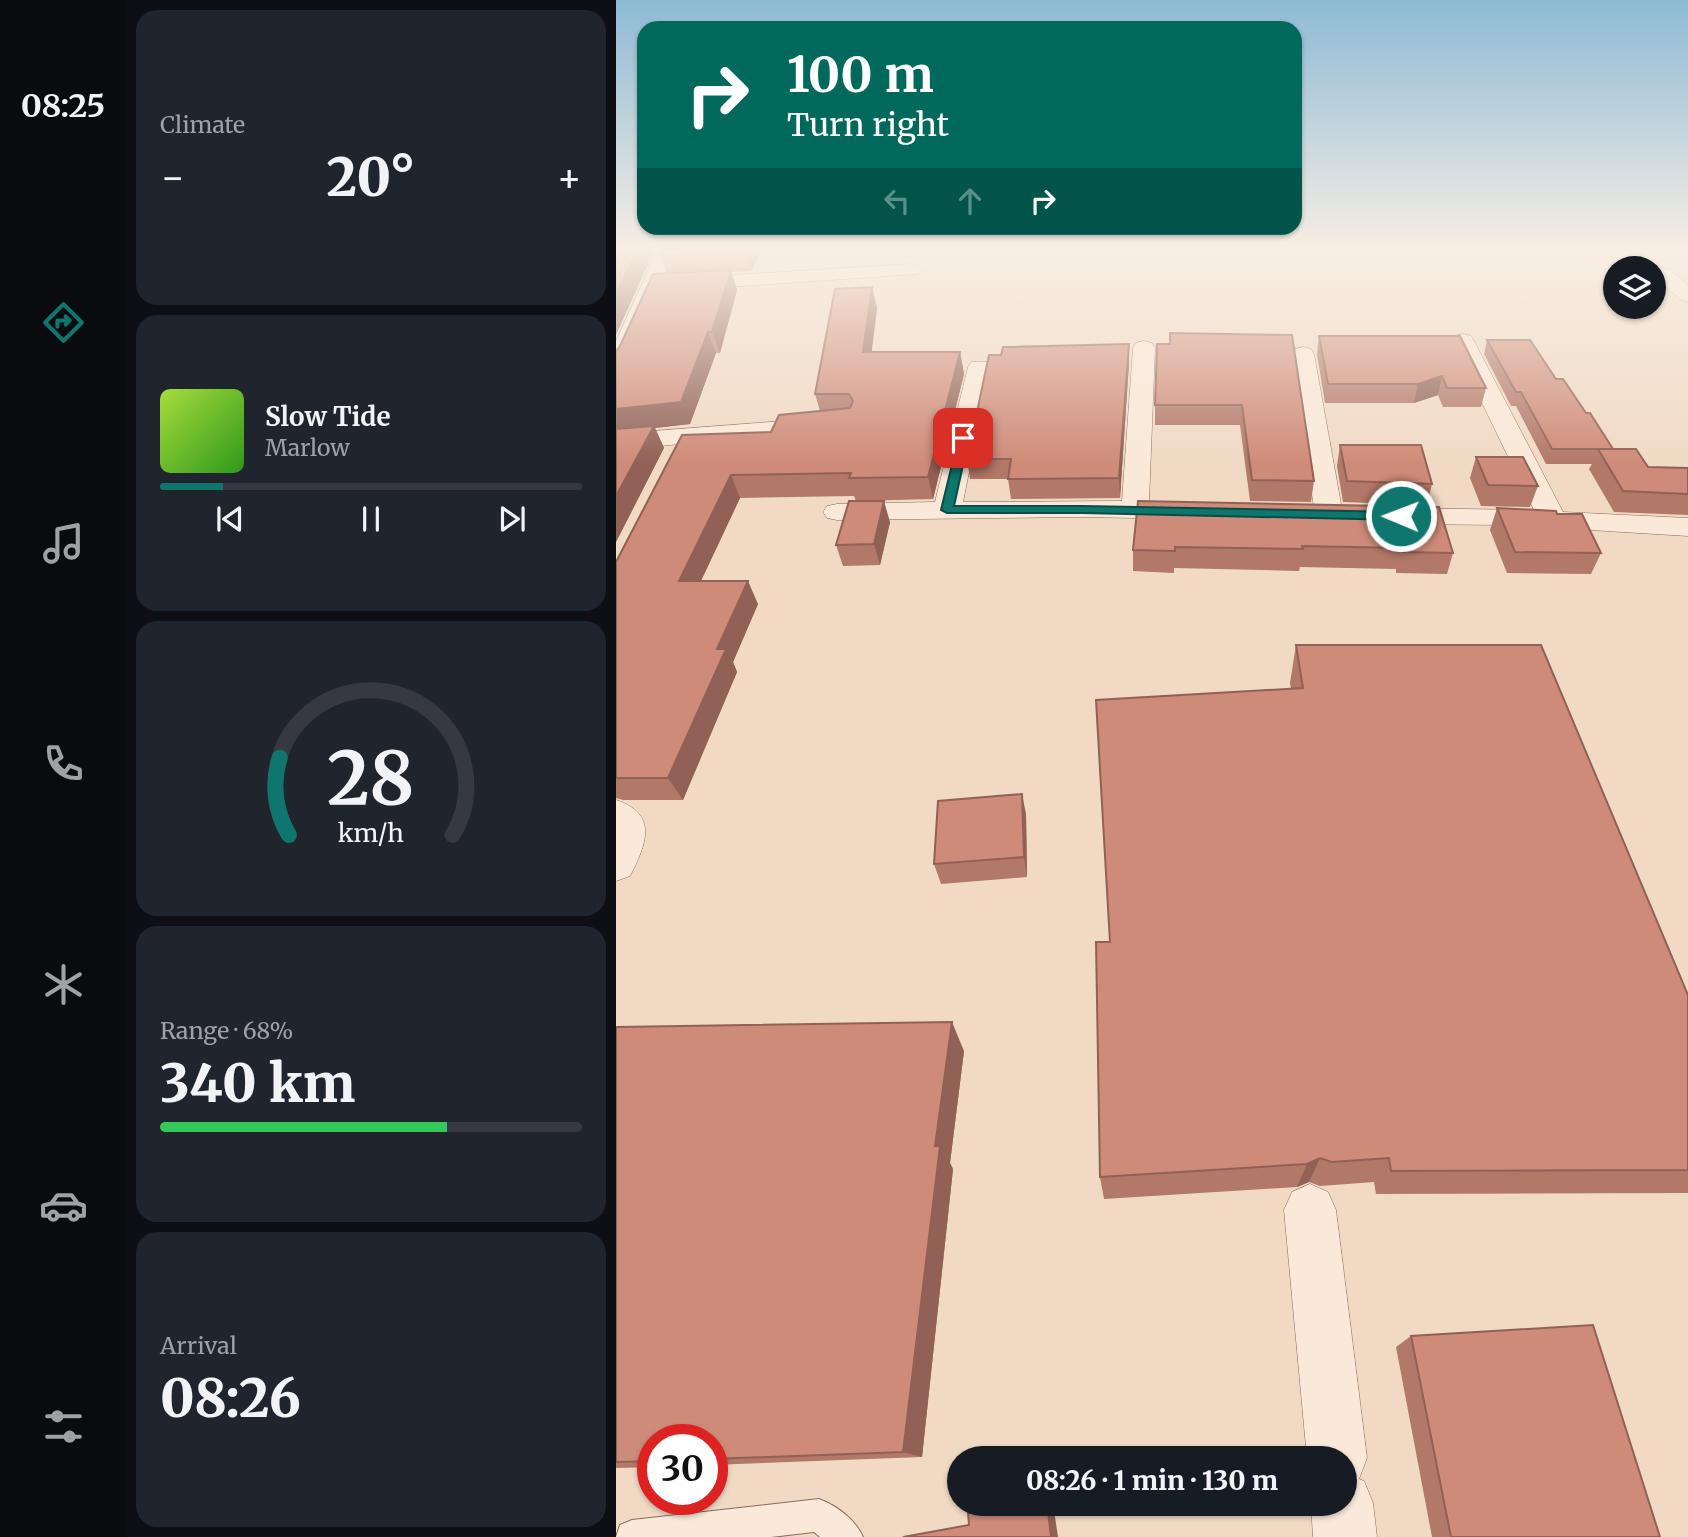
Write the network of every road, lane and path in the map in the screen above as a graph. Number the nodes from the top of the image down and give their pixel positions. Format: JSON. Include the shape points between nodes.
{"nodes":[{"id":1,"x":636,"y":321,"type":"edge"},
{"id":2,"x":1463,"y":341,"type":"edge"},
{"id":3,"x":1144,"y":348,"type":"dead end"},
{"id":4,"x":1303,"y":354,"type":"dead end"},
{"id":5,"x":616,"y":366,"type":"edge"},
{"id":6,"x":979,"y":367,"type":"dead end"},
{"id":7,"x":845,"y":424,"type":"edge"},
{"id":8,"x":616,"y":442,"type":"edge"},
{"id":9,"x":947,"y":510,"type":"junction"},
{"id":10,"x":1135,"y":510,"type":"junction"},
{"id":11,"x":837,"y":512,"type":"dead end"},
{"id":12,"x":1215,"y":512,"type":"edge"},
{"id":13,"x":1553,"y":520,"type":"junction"},
{"id":14,"x":1688,"y":527,"type":"edge"},
{"id":15,"x":616,"y":815,"type":"edge"},
{"id":16,"x":616,"y":864,"type":"edge"},
{"id":17,"x":1310,"y":1210,"type":"dead end"},
{"id":18,"x":1336,"y":1446,"type":"edge"},
{"id":19,"x":1343,"y":1516,"type":"edge"},
{"id":20,"x":632,"y":1537,"type":"edge"},
{"id":21,"x":846,"y":1537,"type":"edge"},
{"id":22,"x":1345,"y":1537,"type":"edge"}],
"edges":[{"from":1,"to":5,"type":"street"},
{"from":2,"to":13,"type":"street"},
{"from":3,"to":10,"type":"street"},
{"from":4,"to":13,"type":"street","via":[[1336,515]]},
{"from":6,"to":9,"type":"street"},
{"from":7,"to":8,"type":"street","via":[[682,446]]},
{"from":9,"to":10,"type":"street"},
{"from":9,"to":11,"type":"street"},
{"from":10,"to":12,"type":"street"},
{"from":13,"to":14,"type":"street"},
{"from":15,"to":16,"type":"street","via":[[628,832]]},
{"from":17,"to":18,"type":"street"},
{"from":19,"to":22,"type":"street"},
{"from":20,"to":21,"type":"lane","via":[[819,1515]]}]}
